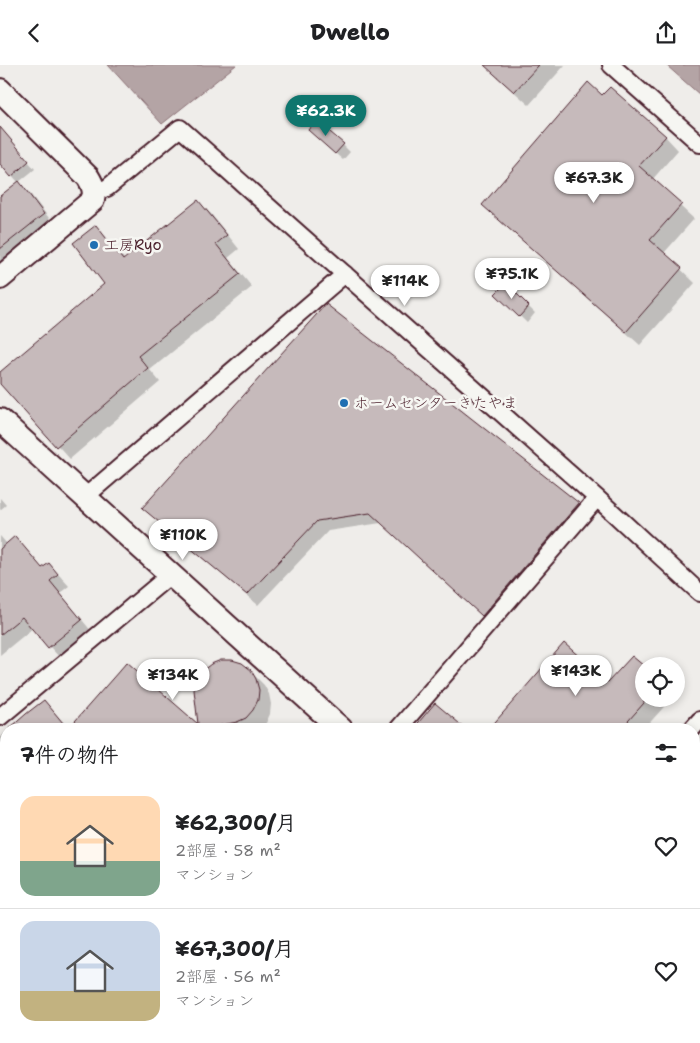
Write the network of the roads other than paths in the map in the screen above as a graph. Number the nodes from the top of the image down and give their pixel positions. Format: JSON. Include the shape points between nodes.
{"nodes":[{"id":1,"x":611,"y":65,"type":"edge"},
{"id":2,"x":2,"y":95,"type":"edge"},
{"id":3,"x":700,"y":144,"type":"edge"},
{"id":4,"x":94,"y":192,"type":"junction"},
{"id":5,"x":345,"y":274,"type":"junction"},
{"id":6,"x":0,"y":278,"type":"edge"},
{"id":7,"x":0,"y":420,"type":"edge"},
{"id":8,"x":85,"y":497,"type":"junction"},
{"id":9,"x":597,"y":498,"type":"junction"},
{"id":10,"x":170,"y":575,"type":"junction"},
{"id":11,"x":700,"y":593,"type":"edge"},
{"id":12,"x":0,"y":717,"type":"edge"},
{"id":13,"x":334,"y":723,"type":"edge"},
{"id":14,"x":403,"y":723,"type":"edge"}],
"edges":[{"from":1,"to":3,"type":"street"},
{"from":2,"to":4,"type":"street","via":[[88,177]]},
{"from":4,"to":5,"type":"street","via":[[107,188],[180,129]]},
{"from":4,"to":6,"type":"street","via":[[92,200]]},
{"from":5,"to":8,"type":"street"},
{"from":5,"to":9,"type":"street"},
{"from":7,"to":8,"type":"street"},
{"from":8,"to":10,"type":"street"},
{"from":9,"to":11,"type":"street"},
{"from":9,"to":14,"type":"street"},
{"from":10,"to":12,"type":"street"},
{"from":10,"to":13,"type":"street"}]}
